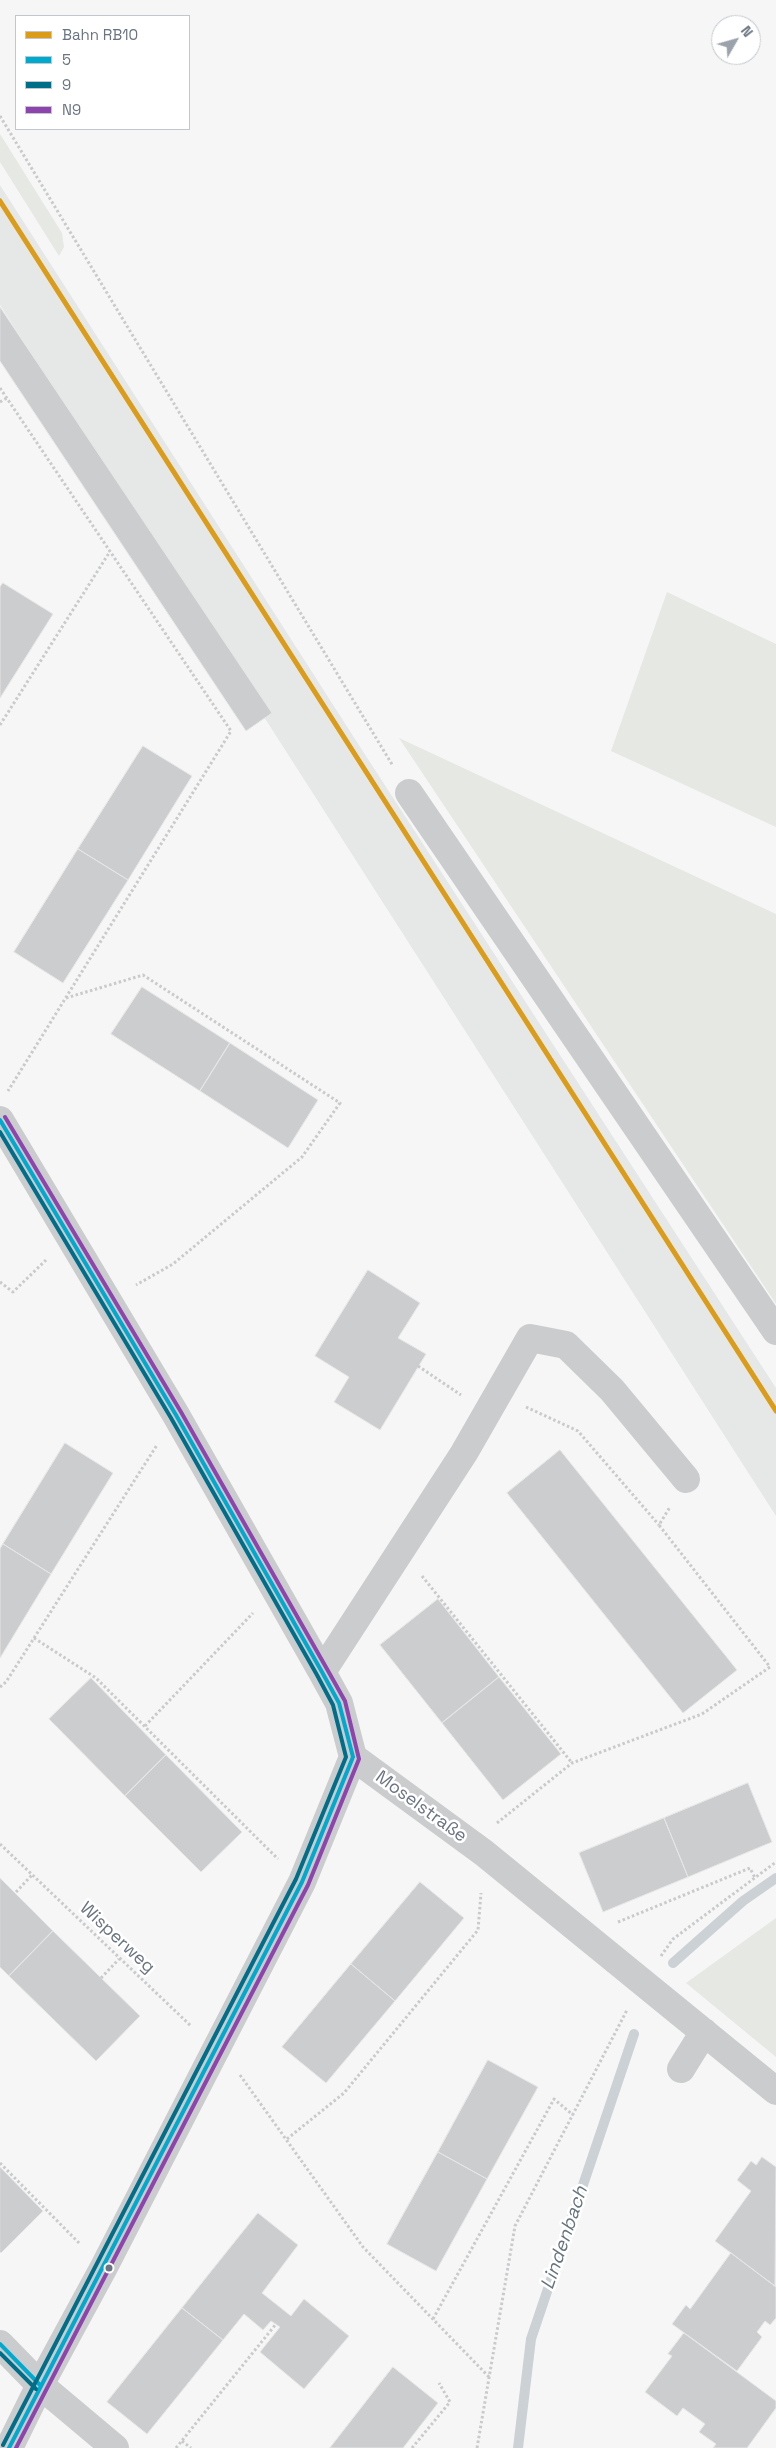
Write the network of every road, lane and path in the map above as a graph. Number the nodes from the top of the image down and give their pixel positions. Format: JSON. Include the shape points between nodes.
{"nodes":[{"id":1,"x":0,"y":116,"type":"edge"},
{"id":2,"x":0,"y":388,"type":"edge"},
{"id":3,"x":7,"y":398,"type":"junction"},
{"id":4,"x":0,"y":402,"type":"edge"},
{"id":5,"x":109,"y":553,"type":"junction"},
{"id":6,"x":0,"y":725,"type":"edge"},
{"id":7,"x":409,"y":793,"type":"joint"},
{"id":8,"x":66,"y":998,"type":"junction"},
{"id":9,"x":2,"y":1108,"type":"edge"},
{"id":10,"x":70,"y":1236,"type":"junction"},
{"id":11,"x":0,"y":1282,"type":"edge"},
{"id":12,"x":108,"y":1300,"type":"junction"},
{"id":13,"x":776,"y":1331,"type":"edge"},
{"id":14,"x":418,"y":1366,"type":"dead end"},
{"id":15,"x":493,"y":1403,"type":"junction"},
{"id":16,"x":176,"y":1414,"type":"junction"},
{"id":17,"x":686,"y":1480,"type":"joint"},
{"id":18,"x":659,"y":1525,"type":"junction"},
{"id":19,"x":402,"y":1552,"type":"junction"},
{"id":20,"x":276,"y":1589,"type":"junction"},
{"id":21,"x":34,"y":1638,"type":"junction"},
{"id":22,"x":322,"y":1672,"type":"junction"},
{"id":23,"x":0,"y":1687,"type":"edge"},
{"id":24,"x":145,"y":1726,"type":"junction"},
{"id":25,"x":353,"y":1757,"type":"junction"},
{"id":26,"x":572,"y":1763,"type":"junction"},
{"id":27,"x":0,"y":1844,"type":"edge"},
{"id":28,"x":478,"y":1848,"type":"junction"},
{"id":29,"x":776,"y":1862,"type":"edge"},
{"id":30,"x":32,"y":1875,"type":"junction"},
{"id":31,"x":755,"y":1878,"type":"junction"},
{"id":32,"x":302,"y":1882,"type":"junction"},
{"id":33,"x":16,"y":1892,"type":"dead end"},
{"id":34,"x":585,"y":1935,"type":"junction"},
{"id":35,"x":119,"y":1959,"type":"junction"},
{"id":36,"x":101,"y":1978,"type":"dead end"},
{"id":37,"x":642,"y":1982,"type":"junction"},
{"id":38,"x":704,"y":2032,"type":"junction"},
{"id":39,"x":217,"y":2050,"type":"junction"},
{"id":40,"x":681,"y":2069,"type":"dead end"},
{"id":41,"x":776,"y":2091,"type":"edge"},
{"id":42,"x":573,"y":2114,"type":"junction"},
{"id":43,"x":287,"y":2139,"type":"junction"},
{"id":44,"x":0,"y":2163,"type":"edge"},
{"id":45,"x":104,"y":2267,"type":"junction"},
{"id":46,"x":432,"y":2319,"type":"junction"},
{"id":47,"x":276,"y":2324,"type":"dead end"},
{"id":48,"x":0,"y":2344,"type":"edge"},
{"id":49,"x":489,"y":2377,"type":"junction"},
{"id":50,"x":439,"y":2383,"type":"dead end"},
{"id":51,"x":40,"y":2385,"type":"junction"},
{"id":52,"x":182,"y":2441,"type":"junction"},
{"id":53,"x":10,"y":2448,"type":"edge"},
{"id":54,"x":115,"y":2448,"type":"edge"},
{"id":55,"x":176,"y":2448,"type":"edge"},
{"id":56,"x":191,"y":2448,"type":"edge"},
{"id":57,"x":412,"y":2448,"type":"edge"},
{"id":58,"x":477,"y":2448,"type":"edge"}],
"edges":[{"from":1,"to":7,"type":"path"},
{"from":2,"to":3,"type":"path"},
{"from":3,"to":4,"type":"path"},
{"from":3,"to":5,"type":"path"},
{"from":5,"to":6,"type":"path"},
{"from":5,"to":8,"type":"path","via":[[231,731]]},
{"from":7,"to":13,"type":"street"},
{"from":8,"to":9,"type":"path"},
{"from":8,"to":12,"type":"path","via":[[143,976],[340,1103],[302,1157],[173,1264]]},
{"from":9,"to":10,"type":"street"},
{"from":10,"to":11,"type":"path","via":[[13,1292]]},
{"from":10,"to":12,"type":"street"},
{"from":12,"to":16,"type":"street"},
{"from":14,"to":15,"type":"path"},
{"from":15,"to":17,"type":"street","via":[[530,1338],[566,1345],[612,1390]]},
{"from":15,"to":18,"type":"path","via":[[578,1431]]},
{"from":15,"to":19,"type":"street"},
{"from":16,"to":20,"type":"street"},
{"from":16,"to":21,"type":"path"},
{"from":17,"to":18,"type":"path"},
{"from":18,"to":26,"type":"path","via":[[770,1667],[702,1714]]},
{"from":19,"to":22,"type":"street"},
{"from":19,"to":26,"type":"path"},
{"from":20,"to":22,"type":"street"},
{"from":20,"to":24,"type":"path"},
{"from":21,"to":23,"type":"path"},
{"from":21,"to":24,"type":"path","via":[[96,1678]]},
{"from":22,"to":25,"type":"street","via":[[339,1703]]},
{"from":24,"to":32,"type":"path"},
{"from":25,"to":28,"type":"street","name":"Moselstraße"},
{"from":25,"to":32,"type":"street"},
{"from":26,"to":28,"type":"path"},
{"from":27,"to":30,"type":"path","name":"Wisperweg"},
{"from":28,"to":34,"type":"street","name":"Moselstraße"},
{"from":28,"to":43,"type":"path","via":[[478,1930],[344,2093]]},
{"from":29,"to":31,"type":"path"},
{"from":30,"to":33,"type":"path"},
{"from":30,"to":35,"type":"path","name":"Wisperweg"},
{"from":31,"to":34,"type":"path","via":[[750,1868]]},
{"from":31,"to":37,"type":"path","via":[[673,1939]]},
{"from":32,"to":39,"type":"street"},
{"from":34,"to":37,"type":"street","name":"Moselstraße"},
{"from":35,"to":36,"type":"path"},
{"from":35,"to":39,"type":"path","name":"Wisperweg"},
{"from":37,"to":38,"type":"street","name":"Moselstraße"},
{"from":37,"to":42,"type":"path"},
{"from":38,"to":40,"type":"street"},
{"from":38,"to":41,"type":"street","name":"Moselstraße"},
{"from":39,"to":43,"type":"path","name":"Wisperweg","via":[[245,2081]]},
{"from":39,"to":45,"type":"street"},
{"from":42,"to":46,"type":"path","via":[[554,2099]]},
{"from":42,"to":49,"type":"path","via":[[515,2226]]},
{"from":43,"to":46,"type":"path","name":"Wisperweg","via":[[364,2247]]},
{"from":44,"to":45,"type":"path"},
{"from":45,"to":51,"type":"street"},
{"from":46,"to":49,"type":"path","name":"Wisperweg"},
{"from":47,"to":52,"type":"path"},
{"from":48,"to":51,"type":"street"},
{"from":49,"to":58,"type":"path"},
{"from":50,"to":57,"type":"path","via":[[450,2402]]},
{"from":51,"to":53,"type":"street"},
{"from":51,"to":54,"type":"street"},
{"from":52,"to":55,"type":"path"},
{"from":52,"to":56,"type":"path"}]}
